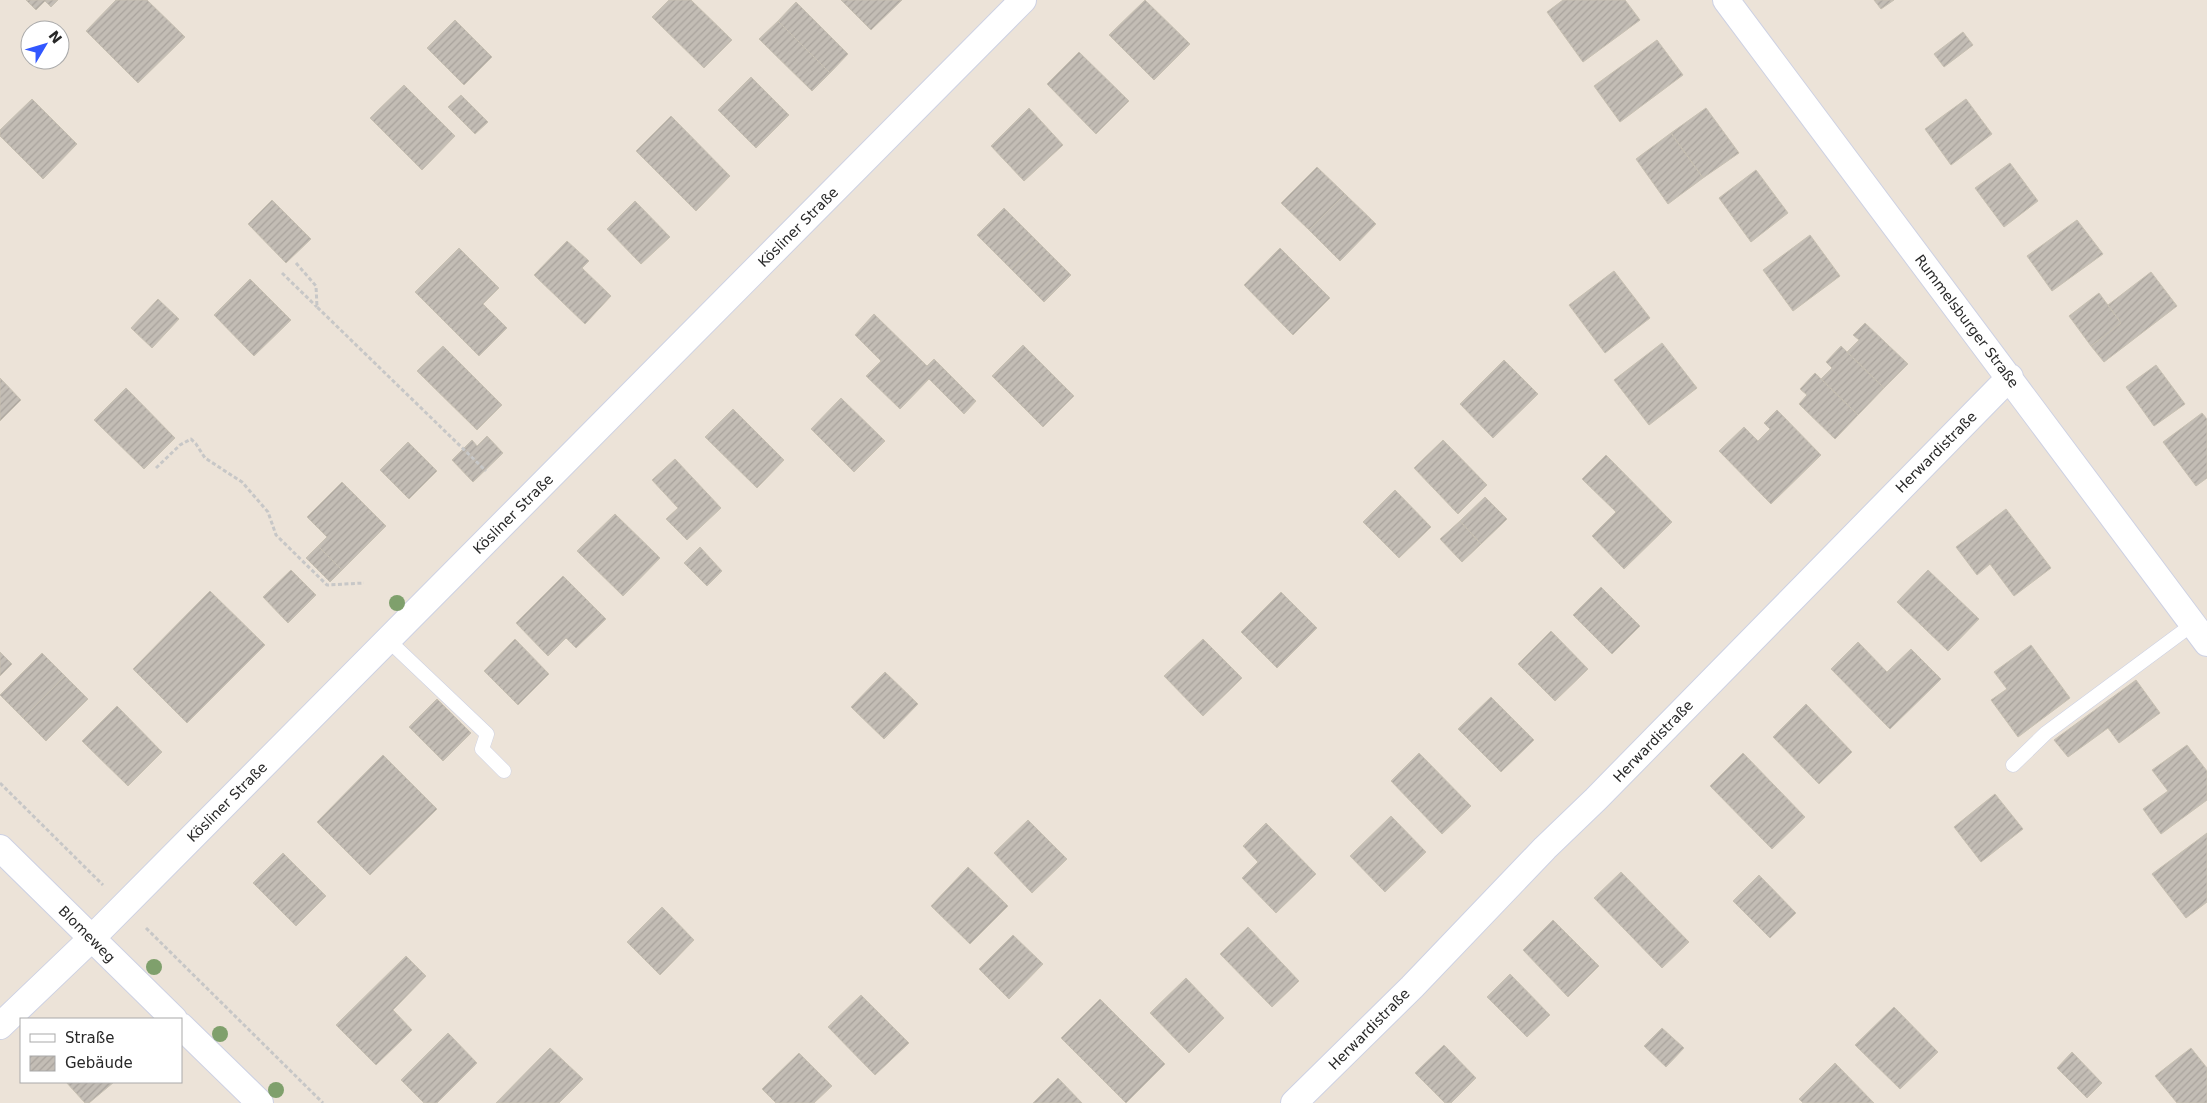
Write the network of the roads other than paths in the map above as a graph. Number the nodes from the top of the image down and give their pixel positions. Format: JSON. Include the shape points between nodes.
{"nodes":[{"id":1,"x":1023,"y":0,"type":"edge"},
{"id":2,"x":1726,"y":0,"type":"edge"},
{"id":3,"x":2010,"y":377,"type":"junction"},
{"id":4,"x":2200,"y":634,"type":"edge"},
{"id":5,"x":388,"y":640,"type":"junction"},
{"id":6,"x":2014,"y":765,"type":"dead end"},
{"id":7,"x":504,"y":771,"type":"dead end"},
{"id":8,"x":0,"y":848,"type":"edge"},
{"id":9,"x":92,"y":939,"type":"junction"},
{"id":10,"x":173,"y":1018,"type":"edge"},
{"id":11,"x":0,"y":1026,"type":"edge"},
{"id":12,"x":182,"y":1027,"type":"edge"},
{"id":13,"x":260,"y":1103,"type":"edge"},
{"id":14,"x":1294,"y":1103,"type":"edge"}],
"edges":[{"from":1,"to":5,"type":"street","name":"Kösliner Straße"},
{"from":2,"to":3,"type":"street","name":"Rummelsburger Straße"},
{"from":3,"to":4,"type":"street","name":"Rummelsburger Straße"},
{"from":3,"to":14,"type":"street","name":"Herwardistraße","via":[[1412,987]]},
{"from":4,"to":6,"type":"lane","via":[[2046,733]]},
{"from":5,"to":7,"type":"lane","via":[[487,734],[482,749]]},
{"from":5,"to":9,"type":"street","name":"Kösliner Straße"},
{"from":8,"to":9,"type":"street","name":"Blomeweg"},
{"from":9,"to":10,"type":"street","name":"Blomeweg"},
{"from":9,"to":11,"type":"street","name":"Kösliner Straße"},
{"from":12,"to":13,"type":"street"}]}
